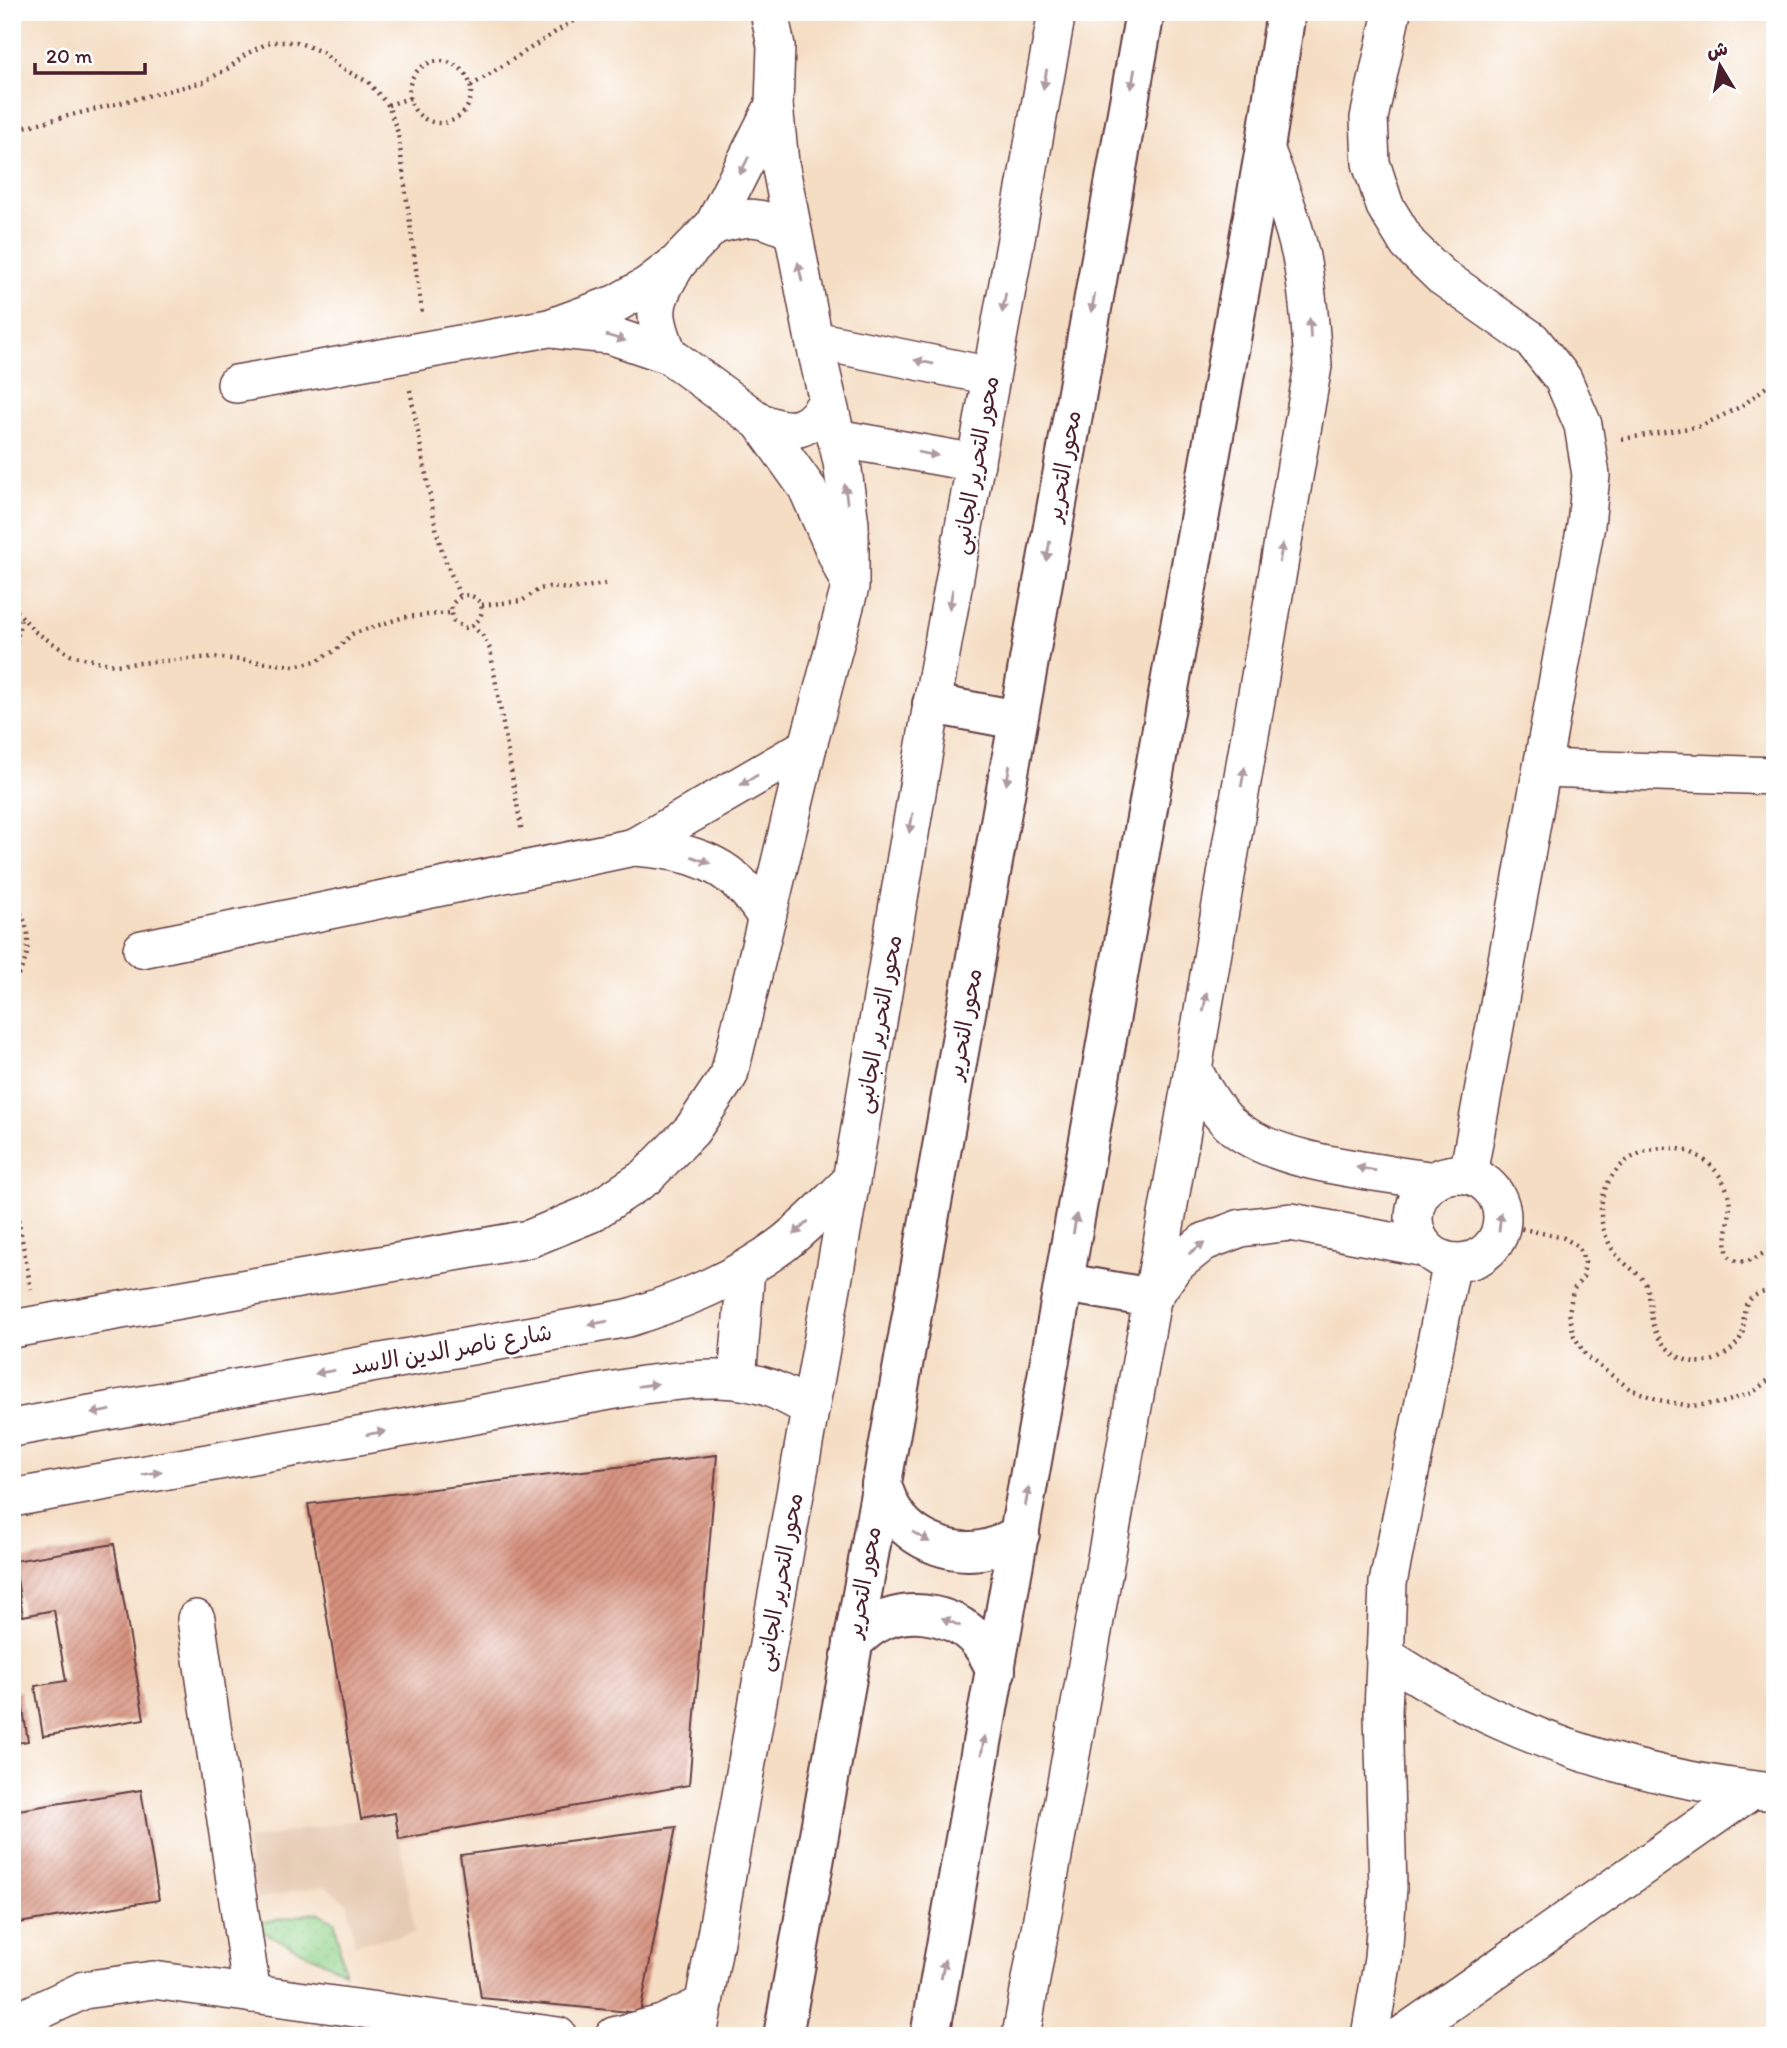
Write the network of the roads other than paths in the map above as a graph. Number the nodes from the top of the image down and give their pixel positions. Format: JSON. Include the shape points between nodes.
{"nodes":[{"id":1,"x":769,"y":12,"type":"edge"},
{"id":2,"x":1057,"y":12,"type":"edge"},
{"id":3,"x":1145,"y":12,"type":"edge"},
{"id":4,"x":1286,"y":12,"type":"edge"},
{"id":5,"x":1392,"y":12,"type":"edge"},
{"id":6,"x":774,"y":105,"type":"junction"},
{"id":7,"x":1265,"y":148,"type":"junction"},
{"id":8,"x":713,"y":226,"type":"junction"},
{"id":9,"x":792,"y":231,"type":"junction"},
{"id":10,"x":677,"y":263,"type":"junction"},
{"id":11,"x":549,"y":328,"type":"junction"},
{"id":12,"x":814,"y":340,"type":"junction"},
{"id":13,"x":669,"y":355,"type":"junction"},
{"id":14,"x":991,"y":376,"type":"junction"},
{"id":15,"x":236,"y":384,"type":"dead end"},
{"id":16,"x":827,"y":401,"type":"junction"},
{"id":17,"x":760,"y":422,"type":"junction"},
{"id":18,"x":836,"y":438,"type":"junction"},
{"id":19,"x":976,"y":463,"type":"junction"},
{"id":20,"x":850,"y":587,"type":"junction"},
{"id":21,"x":932,"y":704,"type":"junction"},
{"id":22,"x":1018,"y":720,"type":"junction"},
{"id":23,"x":808,"y":746,"type":"junction"},
{"id":24,"x":1542,"y":768,"type":"junction"},
{"id":25,"x":1772,"y":775,"type":"edge"},
{"id":26,"x":634,"y":847,"type":"junction"},
{"id":27,"x":767,"y":918,"type":"junction"},
{"id":28,"x":142,"y":949,"type":"dead end"},
{"id":29,"x":1194,"y":1069,"type":"junction"},
{"id":30,"x":1451,"y":1178,"type":"junction"},
{"id":31,"x":851,"y":1181,"type":"junction"},
{"id":32,"x":1439,"y":1255,"type":"junction"},
{"id":33,"x":746,"y":1269,"type":"junction"},
{"id":34,"x":1065,"y":1283,"type":"junction"},
{"id":35,"x":1152,"y":1298,"type":"junction"},
{"id":36,"x":25,"y":1327,"type":"edge"},
{"id":37,"x":737,"y":1380,"type":"junction"},
{"id":38,"x":810,"y":1408,"type":"junction"},
{"id":39,"x":12,"y":1428,"type":"edge"},
{"id":40,"x":881,"y":1485,"type":"junction"},
{"id":41,"x":12,"y":1498,"type":"edge"},
{"id":42,"x":1020,"y":1534,"type":"junction"},
{"id":43,"x":196,"y":1619,"type":"dead end"},
{"id":44,"x":853,"y":1642,"type":"junction"},
{"id":45,"x":1384,"y":1655,"type":"junction"},
{"id":46,"x":996,"y":1671,"type":"junction"},
{"id":47,"x":1763,"y":1791,"type":"edge"},
{"id":48,"x":252,"y":1994,"type":"junction"},
{"id":49,"x":701,"y":2020,"type":"edge"},
{"id":50,"x":12,"y":2027,"type":"edge"},
{"id":51,"x":558,"y":2036,"type":"edge"},
{"id":52,"x":614,"y":2036,"type":"edge"},
{"id":53,"x":783,"y":2036,"type":"edge"},
{"id":54,"x":930,"y":2036,"type":"edge"},
{"id":55,"x":1021,"y":2036,"type":"edge"},
{"id":56,"x":1370,"y":2036,"type":"edge"},
{"id":57,"x":1401,"y":2036,"type":"edge"}],
"edges":[{"from":1,"to":6,"type":"street","via":[[776,46]]},
{"from":2,"to":14,"type":"street","name":"محور التحرير الجانبى","one_way":true},
{"from":3,"to":22,"type":"main road","name":"محور التحرير","one_way":true},
{"from":4,"to":7,"type":"main road"},
{"from":5,"to":24,"type":"street","via":[[1369,118],[1371,163],[1385,206],[1408,244],[1441,276],[1532,340],[1563,379],[1583,425],[1591,475],[1586,525]]},
{"from":6,"to":8,"type":"street","one_way":true},
{"from":6,"to":9,"type":"street"},
{"from":29,"to":7,"type":"street","one_way":true,"via":[[1313,366],[1300,255]]},
{"from":34,"to":7,"type":"main road","one_way":true},
{"from":8,"to":9,"type":"street","via":[[740,217],[767,219]]},
{"from":8,"to":10,"type":"street"},
{"from":12,"to":9,"type":"street","one_way":true},
{"from":10,"to":11,"type":"street","via":[[617,303]]},
{"from":10,"to":13,"type":"street","via":[[659,292],[656,324]]},
{"from":11,"to":13,"type":"street","one_way":true,"via":[[610,335]]},
{"from":11,"to":15,"type":"street"},
{"from":14,"to":12,"type":"street","one_way":true},
{"from":12,"to":16,"type":"street"},
{"from":13,"to":17,"type":"street"},
{"from":14,"to":19,"type":"street","name":"محور التحرير الجانبى"},
{"from":16,"to":17,"type":"street","via":[[818,418],[800,429],[779,430]]},
{"from":16,"to":18,"type":"street"},
{"from":17,"to":20,"type":"street","via":[[807,488]]},
{"from":18,"to":19,"type":"street","one_way":true},
{"from":20,"to":18,"type":"street","one_way":true,"via":[[850,524]]},
{"from":19,"to":21,"type":"street","name":"محور التحرير الجانبى","one_way":true},
{"from":20,"to":23,"type":"street"},
{"from":21,"to":22,"type":"main road"},
{"from":21,"to":31,"type":"street","name":"محور التحرير الجانبى","one_way":true},
{"from":22,"to":40,"type":"main road","name":"محور التحرير","one_way":true},
{"from":23,"to":26,"type":"street","one_way":true},
{"from":23,"to":27,"type":"street"},
{"from":24,"to":25,"type":"street"},
{"from":24,"to":30,"type":"street"},
{"from":26,"to":27,"type":"street","one_way":true,"via":[[674,850],[711,863],[743,887]]},
{"from":26,"to":28,"type":"street"},
{"from":27,"to":36,"type":"street","via":[[729,1075],[692,1130],[646,1177],[590,1214],[529,1239]]},
{"from":30,"to":29,"type":"street","one_way":true,"via":[[1296,1157],[1256,1143],[1229,1124],[1208,1098]]},
{"from":29,"to":35,"type":"street"},
{"from":30,"to":32,"type":"street","via":[[1422,1191],[1415,1205],[1416,1236]]},
{"from":32,"to":30,"type":"street","one_way":true,"via":[[1468,1262],[1494,1245],[1502,1224],[1499,1200],[1491,1187],[1478,1178]]},
{"from":31,"to":33,"type":"street","name":"شارع ناصر الدين الاسد","one_way":true,"via":[[783,1243]]},
{"from":31,"to":38,"type":"street","name":"محور التحرير الجانبى"},
{"from":35,"to":32,"type":"street","one_way":true,"via":[[1174,1266],[1204,1242],[1241,1228],[1291,1222]]},
{"from":32,"to":45,"type":"street","via":[[1388,1583]]},
{"from":33,"to":37,"type":"street"},
{"from":33,"to":39,"type":"street","name":"شارع ناصر الدين الاسد","one_way":true,"via":[[689,1298],[628,1318]]},
{"from":34,"to":35,"type":"main road"},
{"from":42,"to":34,"type":"main road","one_way":true},
{"from":35,"to":55,"type":"street"},
{"from":37,"to":38,"type":"street","via":[[775,1390]]},
{"from":41,"to":37,"type":"street","one_way":true,"via":[[643,1385],[699,1378]]},
{"from":38,"to":49,"type":"street","name":"محور التحرير الجانبى"},
{"from":40,"to":42,"type":"main road","one_way":true,"via":[[893,1511],[912,1532],[937,1546],[975,1550],[994,1547]]},
{"from":40,"to":44,"type":"main road","name":"محور التحرير"},
{"from":42,"to":46,"type":"main road"},
{"from":43,"to":48,"type":"street"},
{"from":46,"to":44,"type":"main road","one_way":true,"via":[[982,1646],[961,1625],[933,1615],[904,1614],[876,1624]]},
{"from":44,"to":53,"type":"main road","name":"محور التحرير"},
{"from":45,"to":47,"type":"street","via":[[1499,1721],[1559,1746],[1673,1778]]},
{"from":45,"to":56,"type":"street","via":[[1388,1888],[1383,1959]]},
{"from":54,"to":46,"type":"main road","one_way":true},
{"from":47,"to":57,"type":"street"},
{"from":48,"to":50,"type":"street","via":[[153,1980],[84,1990]]},
{"from":48,"to":51,"type":"street"},
{"from":49,"to":52,"type":"street"}]}
